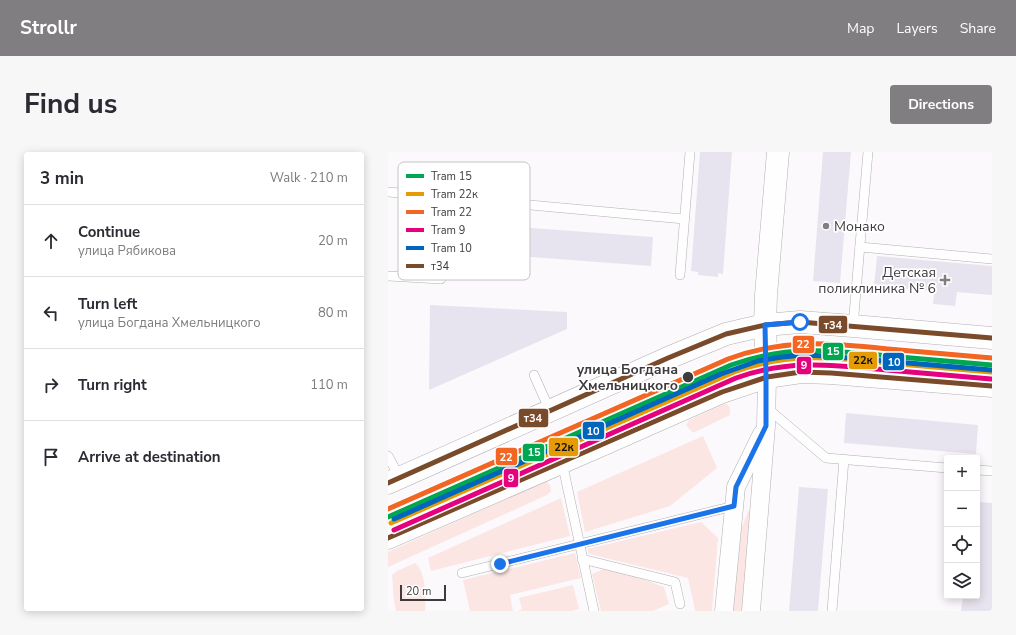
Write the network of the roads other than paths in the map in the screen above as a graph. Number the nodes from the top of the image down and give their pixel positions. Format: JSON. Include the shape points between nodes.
{"nodes":[{"id":1,"x":690,"y":152,"type":"edge"},
{"id":2,"x":778,"y":152,"type":"edge"},
{"id":3,"x":868,"y":152,"type":"edge"},
{"id":4,"x":388,"y":192,"type":"edge"},
{"id":5,"x":398,"y":193,"type":"edge"},
{"id":6,"x":530,"y":205,"type":"edge"},
{"id":7,"x":684,"y":219,"type":"junction"},
{"id":8,"x":860,"y":247,"type":"junction"},
{"id":9,"x":992,"y":259,"type":"edge"},
{"id":10,"x":680,"y":275,"type":"dead end"},
{"id":11,"x":388,"y":276,"type":"edge"},
{"id":12,"x":398,"y":277,"type":"edge"},
{"id":13,"x":765,"y":325,"type":"junction"},
{"id":14,"x":853,"y":326,"type":"junction"},
{"id":15,"x":992,"y":338,"type":"edge"},
{"id":16,"x":534,"y":375,"type":"dead end"},
{"id":17,"x":766,"y":377,"type":"junction"},
{"id":18,"x":992,"y":386,"type":"edge"},
{"id":19,"x":766,"y":407,"type":"junction"},
{"id":20,"x":550,"y":411,"type":"junction"},
{"id":21,"x":766,"y":426,"type":"junction"},
{"id":22,"x":388,"y":456,"type":"edge"},
{"id":23,"x":844,"y":459,"type":"junction"},
{"id":24,"x":562,"y":462,"type":"junction"},
{"id":25,"x":944,"y":468,"type":"edge"},
{"id":26,"x":980,"y":470,"type":"edge"},
{"id":27,"x":992,"y":471,"type":"edge"},
{"id":28,"x":394,"y":481,"type":"edge"},
{"id":29,"x":734,"y":506,"type":"junction"},
{"id":30,"x":388,"y":538,"type":"edge"},
{"id":31,"x":579,"y":544,"type":"junction"},
{"id":32,"x":582,"y":559,"type":"junction"},
{"id":33,"x":462,"y":573,"type":"dead end"},
{"id":34,"x":680,"y":604,"type":"dead end"},
{"id":35,"x":594,"y":611,"type":"edge"},
{"id":36,"x":724,"y":611,"type":"edge"},
{"id":37,"x":751,"y":611,"type":"edge"},
{"id":38,"x":832,"y":611,"type":"edge"}],
"edges":[{"from":1,"to":7,"type":"lane"},
{"from":2,"to":13,"type":"main road"},
{"from":3,"to":8,"type":"lane"},
{"from":4,"to":5,"type":"lane"},
{"from":6,"to":7,"type":"lane"},
{"from":7,"to":10,"type":"lane"},
{"from":8,"to":9,"type":"lane"},
{"from":8,"to":14,"type":"lane"},
{"from":11,"to":12,"type":"lane"},
{"from":13,"to":14,"type":"main road","via":[[800,322]]},
{"from":13,"to":17,"type":"main road"},
{"from":13,"to":20,"type":"main road","via":[[719,337]]},
{"from":14,"to":15,"type":"main road"},
{"from":16,"to":20,"type":"lane"},
{"from":17,"to":18,"type":"main road","via":[[801,372],[831,373]]},
{"from":17,"to":19,"type":"street"},
{"from":17,"to":24,"type":"main road","via":[[728,389]]},
{"from":19,"to":21,"type":"street"},
{"from":19,"to":23,"type":"lane","via":[[826,458]]},
{"from":20,"to":28,"type":"main road"},
{"from":21,"to":29,"type":"street","via":[[736,487]]},
{"from":21,"to":37,"type":"street"},
{"from":22,"to":28,"type":"lane"},
{"from":23,"to":25,"type":"lane"},
{"from":23,"to":38,"type":"lane"},
{"from":24,"to":30,"type":"main road"},
{"from":24,"to":31,"type":"lane"},
{"from":26,"to":27,"type":"lane"},
{"from":29,"to":31,"type":"lane"},
{"from":29,"to":36,"type":"street"},
{"from":31,"to":32,"type":"lane"},
{"from":31,"to":33,"type":"lane"},
{"from":32,"to":34,"type":"lane","via":[[675,582]]},
{"from":32,"to":35,"type":"lane"}]}
